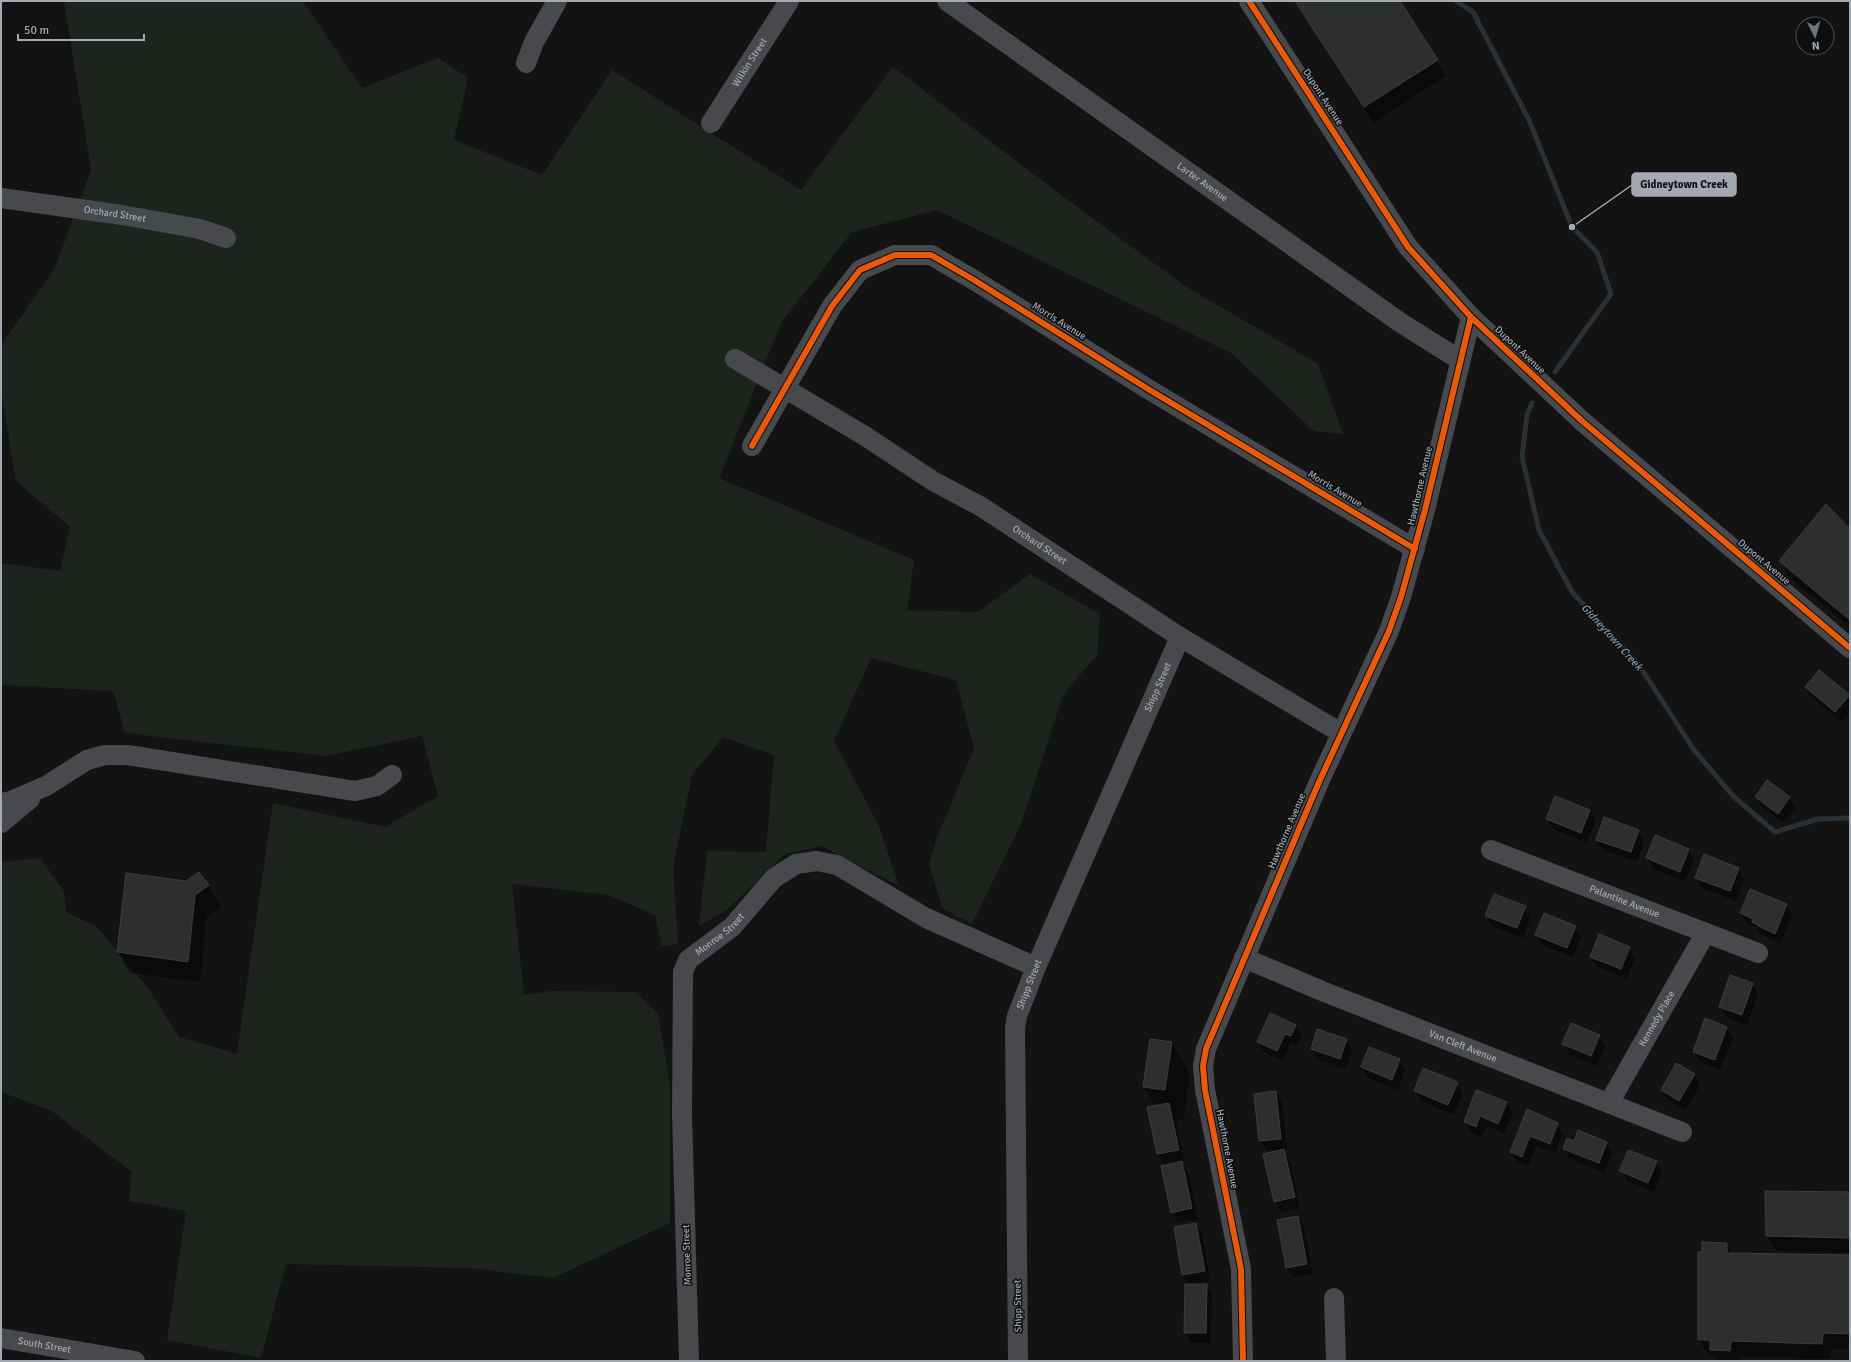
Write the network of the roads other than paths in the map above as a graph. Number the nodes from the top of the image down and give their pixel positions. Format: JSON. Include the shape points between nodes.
{"nodes":[{"id":1,"x":557,"y":1,"type":"edge"},
{"id":2,"x":790,"y":1,"type":"edge"},
{"id":3,"x":947,"y":1,"type":"edge"},
{"id":4,"x":1249,"y":1,"type":"edge"},
{"id":5,"x":526,"y":63,"type":"dead end"},
{"id":6,"x":711,"y":123,"type":"dead end"},
{"id":7,"x":1,"y":198,"type":"edge"},
{"id":8,"x":226,"y":238,"type":"dead end"},
{"id":9,"x":1471,"y":317,"type":"junction"},
{"id":10,"x":735,"y":359,"type":"dead end"},
{"id":11,"x":1460,"y":360,"type":"junction"},
{"id":12,"x":786,"y":389,"type":"junction"},
{"id":13,"x":752,"y":446,"type":"dead end"},
{"id":14,"x":1416,"y":549,"type":"junction"},
{"id":15,"x":1180,"y":637,"type":"junction"},
{"id":16,"x":1850,"y":648,"type":"edge"},
{"id":17,"x":1341,"y":733,"type":"junction"},
{"id":18,"x":392,"y":775,"type":"dead end"},
{"id":19,"x":46,"y":786,"type":"junction"},
{"id":20,"x":1,"y":803,"type":"edge"},
{"id":21,"x":1,"y":823,"type":"edge"},
{"id":22,"x":1491,"y":850,"type":"dead end"},
{"id":23,"x":1705,"y":934,"type":"junction"},
{"id":24,"x":1758,"y":953,"type":"dead end"},
{"id":25,"x":1244,"y":958,"type":"junction"},
{"id":26,"x":1036,"y":967,"type":"junction"},
{"id":27,"x":1609,"y":1103,"type":"junction"},
{"id":28,"x":1682,"y":1132,"type":"dead end"},
{"id":29,"x":1334,"y":1298,"type":"dead end"},
{"id":30,"x":1,"y":1338,"type":"edge"},
{"id":31,"x":134,"y":1361,"type":"edge"},
{"id":32,"x":689,"y":1361,"type":"edge"},
{"id":33,"x":1018,"y":1361,"type":"edge"},
{"id":34,"x":1243,"y":1361,"type":"edge"},
{"id":35,"x":1336,"y":1361,"type":"edge"}],
"edges":[{"from":1,"to":5,"type":"street","via":[[534,42]]},
{"from":2,"to":6,"type":"street","name":"Wilkin Street"},
{"from":3,"to":11,"type":"street","name":"Larter Avenue","via":[[1401,323]]},
{"from":4,"to":9,"type":"street","name":"Dupont Avenue","via":[[1408,247]]},
{"from":7,"to":8,"type":"street","name":"Orchard Street","via":[[200,229]]},
{"from":9,"to":11,"type":"street","name":"Hawthorne Avenue"},
{"from":9,"to":16,"type":"street","name":"Dupont Avenue","via":[[1582,421]]},
{"from":10,"to":12,"type":"street","name":"Orchard Street"},
{"from":11,"to":14,"type":"street","name":"Hawthorne Avenue"},
{"from":12,"to":13,"type":"street","name":"Morris Avenue"},
{"from":12,"to":14,"type":"street","name":"Morris Avenue","via":[[832,306],[860,270],[895,256],[931,255],[1148,389]]},
{"from":12,"to":15,"type":"street","name":"Orchard Street","via":[[933,480],[980,506]]},
{"from":14,"to":17,"type":"street","name":"Hawthorne Avenue","via":[[1389,631]]},
{"from":15,"to":17,"type":"street","name":"Orchard Street"},
{"from":15,"to":26,"type":"street","name":"Shipp Street"},
{"from":17,"to":25,"type":"street","name":"Hawthorne Avenue"},
{"from":18,"to":19,"type":"street","via":[[377,786],[356,791],[128,755],[105,755],[87,760]]},
{"from":19,"to":20,"type":"street"},
{"from":19,"to":21,"type":"street"},
{"from":22,"to":23,"type":"street","name":"Palantine Avenue"},
{"from":23,"to":24,"type":"street","name":"Palantine Avenue"},
{"from":23,"to":27,"type":"street","name":"Kennedy Place"},
{"from":25,"to":27,"type":"street","name":"Van Cleft Avenue"},
{"from":25,"to":34,"type":"street","name":"Hawthorne Avenue","via":[[1206,1049],[1203,1066],[1205,1090],[1241,1269]]},
{"from":26,"to":32,"type":"street","name":"Monroe Street","via":[[926,918],[837,865],[816,861],[796,864],[774,878],[732,927],[688,960],[683,972],[682,1114]]},
{"from":26,"to":33,"type":"street","name":"Shipp Street","via":[[1017,1016],[1015,1028]]},
{"from":27,"to":28,"type":"street","name":"Van Cleft Avenue"},
{"from":29,"to":35,"type":"street"},
{"from":30,"to":31,"type":"street","name":"South Street"}]}
